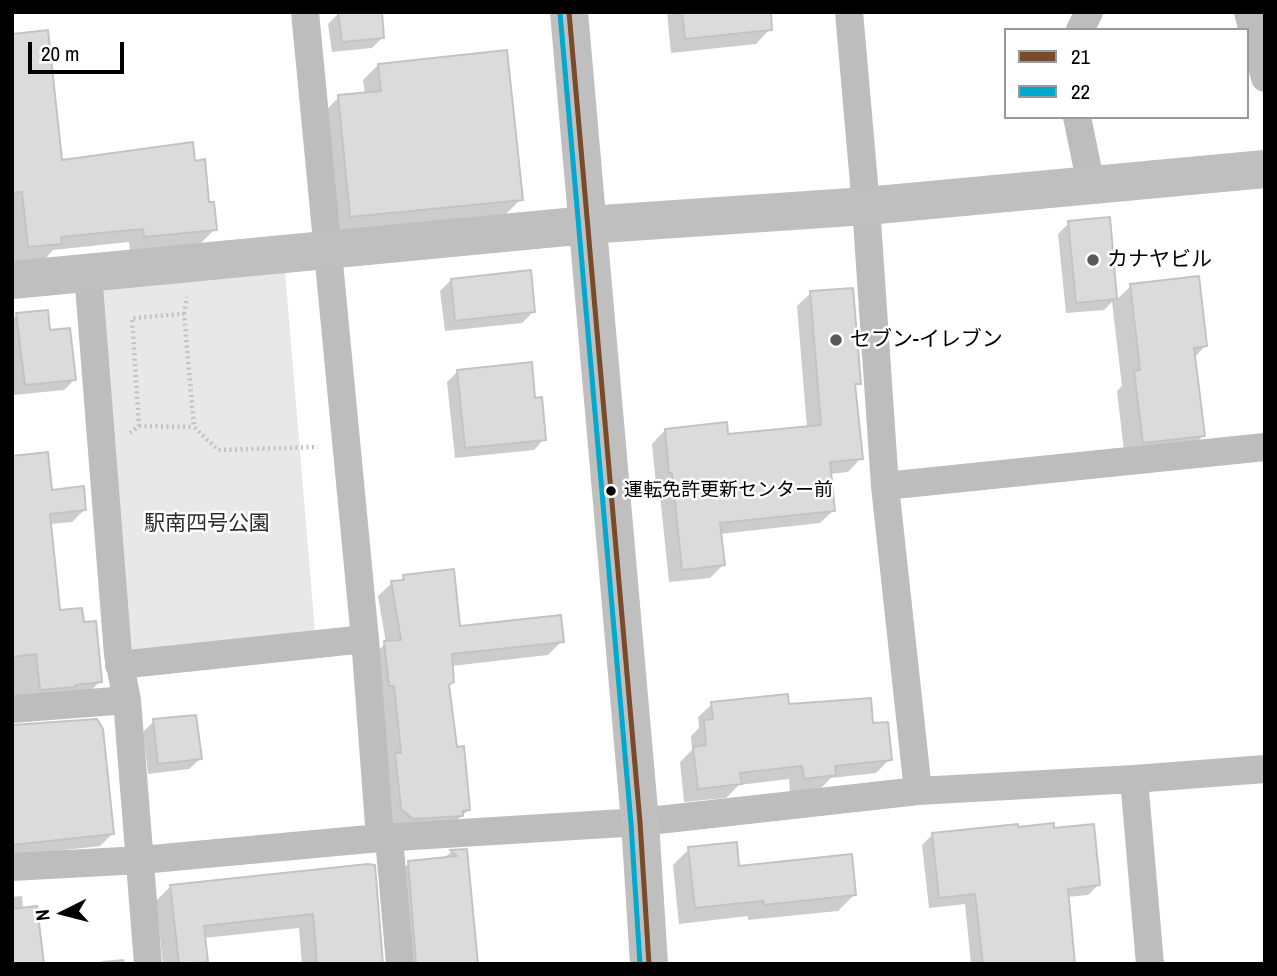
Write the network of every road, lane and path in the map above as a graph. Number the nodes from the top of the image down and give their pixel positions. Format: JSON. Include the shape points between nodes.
{"nodes":[{"id":1,"x":305,"y":12,"type":"edge"},
{"id":2,"x":569,"y":12,"type":"edge"},
{"id":3,"x":849,"y":12,"type":"edge"},
{"id":4,"x":1089,"y":12,"type":"edge"},
{"id":5,"x":1248,"y":12,"type":"edge"},
{"id":6,"x":1081,"y":28,"type":"edge"},
{"id":7,"x":1265,"y":78,"type":"edge"},
{"id":8,"x":1077,"y":119,"type":"edge"},
{"id":9,"x":1265,"y":169,"type":"edge"},
{"id":10,"x":1091,"y":185,"type":"junction"},
{"id":11,"x":866,"y":206,"type":"junction"},
{"id":12,"x":587,"y":225,"type":"junction"},
{"id":13,"x":328,"y":250,"type":"junction"},
{"id":14,"x":88,"y":273,"type":"junction"},
{"id":15,"x":12,"y":280,"type":"edge"},
{"id":16,"x":139,"y":426,"type":"junction"},
{"id":17,"x":194,"y":427,"type":"junction"},
{"id":18,"x":346,"y":446,"type":"junction"},
{"id":19,"x":1265,"y":447,"type":"edge"},
{"id":20,"x":102,"y":452,"type":"junction"},
{"id":21,"x":885,"y":486,"type":"junction"},
{"id":22,"x":365,"y":639,"type":"junction"},
{"id":23,"x":119,"y":665,"type":"junction"},
{"id":24,"x":127,"y":700,"type":"junction"},
{"id":25,"x":12,"y":709,"type":"edge"},
{"id":26,"x":1265,"y":769,"type":"edge"},
{"id":27,"x":1134,"y":779,"type":"junction"},
{"id":28,"x":918,"y":791,"type":"junction"},
{"id":29,"x":640,"y":822,"type":"junction"},
{"id":30,"x":384,"y":838,"type":"junction"},
{"id":31,"x":141,"y":860,"type":"junction"},
{"id":32,"x":12,"y":867,"type":"edge"},
{"id":33,"x":148,"y":964,"type":"edge"},
{"id":34,"x":400,"y":964,"type":"edge"},
{"id":35,"x":649,"y":964,"type":"edge"},
{"id":36,"x":1150,"y":964,"type":"edge"}],
"edges":[{"from":1,"to":13,"type":"street"},
{"from":2,"to":12,"type":"street"},
{"from":3,"to":11,"type":"street"},
{"from":4,"to":6,"type":"street"},
{"from":5,"to":7,"type":"street"},
{"from":8,"to":10,"type":"street"},
{"from":9,"to":10,"type":"street"},
{"from":10,"to":11,"type":"street"},
{"from":11,"to":12,"type":"street"},
{"from":11,"to":21,"type":"street"},
{"from":12,"to":13,"type":"street"},
{"from":12,"to":29,"type":"street"},
{"from":13,"to":14,"type":"street"},
{"from":13,"to":18,"type":"street"},
{"from":14,"to":15,"type":"street"},
{"from":14,"to":20,"type":"street"},
{"from":16,"to":17,"type":"path"},
{"from":16,"to":17,"type":"path","via":[[132,318],[184,314]]},
{"from":16,"to":20,"type":"path"},
{"from":17,"to":18,"type":"path","via":[[218,450]]},
{"from":18,"to":22,"type":"street"},
{"from":19,"to":21,"type":"street"},
{"from":20,"to":23,"type":"street"},
{"from":21,"to":28,"type":"street"},
{"from":22,"to":23,"type":"street"},
{"from":22,"to":30,"type":"street"},
{"from":23,"to":24,"type":"street"},
{"from":24,"to":25,"type":"street"},
{"from":24,"to":31,"type":"street"},
{"from":26,"to":27,"type":"street"},
{"from":27,"to":28,"type":"street"},
{"from":27,"to":36,"type":"street"},
{"from":28,"to":29,"type":"street"},
{"from":29,"to":30,"type":"street"},
{"from":29,"to":35,"type":"street"},
{"from":30,"to":31,"type":"street"},
{"from":30,"to":34,"type":"street"},
{"from":31,"to":32,"type":"street"},
{"from":31,"to":33,"type":"street"}]}
